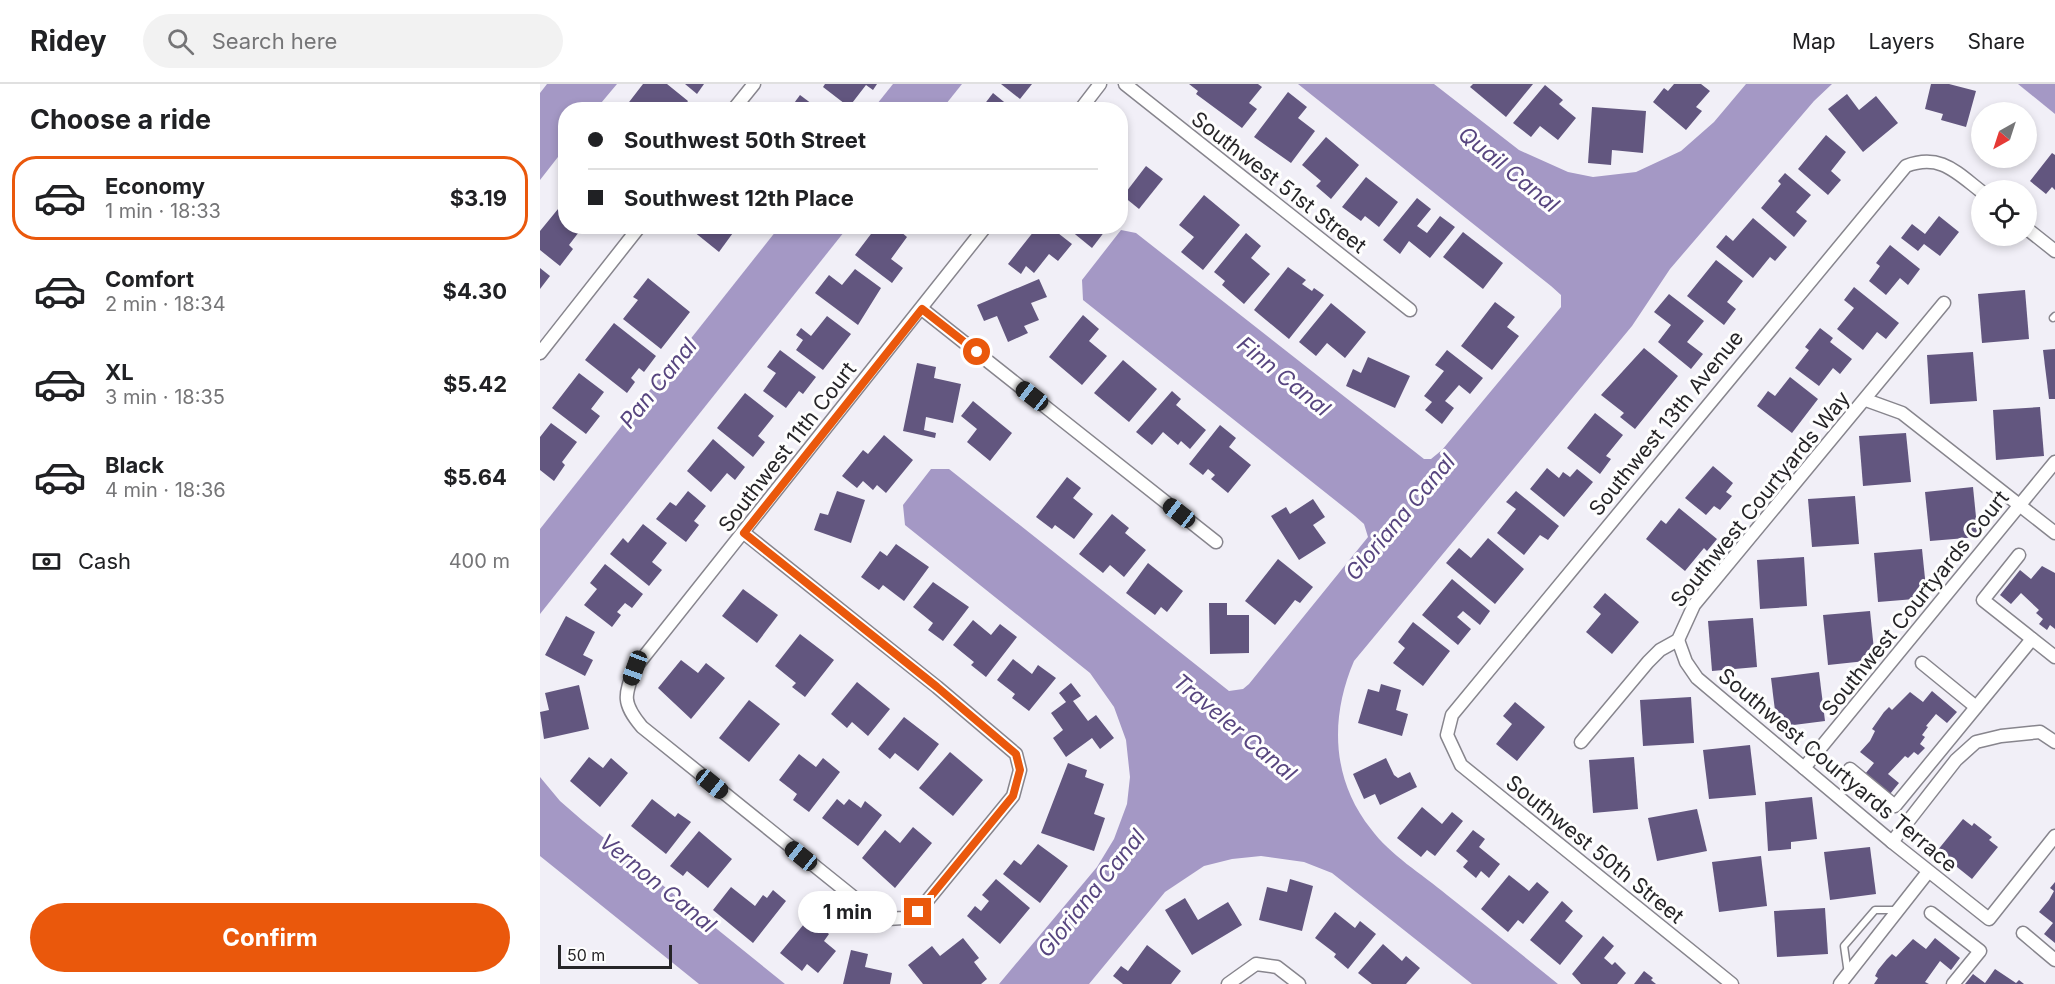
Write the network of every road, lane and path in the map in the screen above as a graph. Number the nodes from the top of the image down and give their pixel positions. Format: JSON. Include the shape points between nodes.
{"nodes":[{"id":1,"x":754,"y":84,"type":"edge"},
{"id":2,"x":1100,"y":84,"type":"edge"},
{"id":3,"x":1125,"y":84,"type":"edge"},
{"id":4,"x":739,"y":102,"type":"edge"},
{"id":5,"x":1086,"y":102,"type":"edge"},
{"id":6,"x":1971,"y":184,"type":"edge"},
{"id":7,"x":634,"y":234,"type":"edge"},
{"id":8,"x":980,"y":234,"type":"edge"},
{"id":9,"x":2037,"y":237,"type":"edge"},
{"id":10,"x":2055,"y":251,"type":"edge"},
{"id":11,"x":1944,"y":303,"type":"dead end"},
{"id":12,"x":922,"y":309,"type":"junction"},
{"id":13,"x":1410,"y":310,"type":"dead end"},
{"id":14,"x":540,"y":353,"type":"edge"},
{"id":15,"x":1866,"y":400,"type":"junction"},
{"id":16,"x":2055,"y":462,"type":"edge"},
{"id":17,"x":2020,"y":505,"type":"junction"},
{"id":18,"x":744,"y":533,"type":"junction"},
{"id":19,"x":2055,"y":533,"type":"edge"},
{"id":20,"x":1216,"y":542,"type":"dead end"},
{"id":21,"x":2019,"y":555,"type":"dead end"},
{"id":22,"x":2032,"y":639,"type":"junction"},
{"id":23,"x":1678,"y":640,"type":"junction"},
{"id":24,"x":2055,"y":657,"type":"edge"},
{"id":25,"x":1922,"y":663,"type":"dead end"},
{"id":26,"x":1976,"y":707,"type":"junction"},
{"id":27,"x":1447,"y":735,"type":"joint"},
{"id":28,"x":1581,"y":742,"type":"dead end"},
{"id":29,"x":2055,"y":742,"type":"edge"},
{"id":30,"x":1804,"y":768,"type":"junction"},
{"id":31,"x":1850,"y":769,"type":"dead end"},
{"id":32,"x":2055,"y":836,"type":"edge"},
{"id":33,"x":1892,"y":842,"type":"junction"},
{"id":34,"x":1928,"y":872,"type":"junction"},
{"id":35,"x":1898,"y":910,"type":"junction"},
{"id":36,"x":1931,"y":913,"type":"dead end"},
{"id":37,"x":2023,"y":933,"type":"dead end"},
{"id":38,"x":2055,"y":960,"type":"edge"},
{"id":39,"x":1844,"y":979,"type":"edge"},
{"id":40,"x":1228,"y":984,"type":"edge"},
{"id":41,"x":1299,"y":984,"type":"edge"},
{"id":42,"x":1732,"y":984,"type":"edge"},
{"id":43,"x":1953,"y":984,"type":"edge"}],
"edges":[{"from":1,"to":4,"type":"street"},
{"from":2,"to":5,"type":"street"},
{"from":3,"to":13,"type":"street","name":"Southwest 51st Street"},
{"from":6,"to":27,"type":"street","name":"Southwest 13th Avenue","via":[[1936,161],[1921,160],[1906,166],[1893,179],[1452,715]]},
{"from":7,"to":14,"type":"street"},
{"from":8,"to":12,"type":"street","name":"Southwest 11th Court"},
{"from":9,"to":10,"type":"street"},
{"from":11,"to":15,"type":"street","name":"Southwest Courtyards Way"},
{"from":12,"to":18,"type":"street","name":"Southwest 11th Court"},
{"from":12,"to":20,"type":"street"},
{"from":15,"to":17,"type":"street","via":[[1902,413]]},
{"from":15,"to":23,"type":"street","name":"Southwest Courtyards Way","via":[[1694,605]]},
{"from":16,"to":17,"type":"street","name":"Southwest Courtyards Court"},
{"from":17,"to":19,"type":"street"},
{"from":17,"to":30,"type":"street","name":"Southwest Courtyards Court"},
{"from":18,"to":18,"type":"street","name":"Southwest 11th Court","via":[[635,668],[625,696],[630,713],[642,727],[872,912],[887,919],[918,912],[1013,796],[1020,770],[1016,754]]},
{"from":21,"to":22,"type":"street","via":[[1983,600]]},
{"from":22,"to":24,"type":"street"},
{"from":22,"to":26,"type":"street"},
{"from":23,"to":28,"type":"street","name":"Southwest Courtyards Way","via":[[1648,662]]},
{"from":23,"to":30,"type":"street","name":"Southwest Courtyards Terrace","via":[[1697,678]]},
{"from":25,"to":26,"type":"street"},
{"from":26,"to":31,"type":"street","via":[[1895,806]]},
{"from":27,"to":42,"type":"street","name":"Southwest 50th Street","via":[[1461,765]]},
{"from":29,"to":33,"type":"street","via":[[2040,732],[1976,742],[1956,760]]},
{"from":30,"to":33,"type":"street","name":"Southwest Courtyards Terrace"},
{"from":32,"to":34,"type":"street","name":"Southwest Courtyards Terrace","via":[[1989,919]]},
{"from":33,"to":34,"type":"street","name":"Southwest Courtyards Terrace"},
{"from":34,"to":35,"type":"street"},
{"from":35,"to":39,"type":"street"},
{"from":35,"to":39,"type":"lane","via":[[1875,910],[1844,946]]},
{"from":36,"to":43,"type":"street","via":[[1980,951]]},
{"from":37,"to":38,"type":"street"},
{"from":40,"to":41,"type":"street","via":[[1256,964],[1277,967]]}]}
